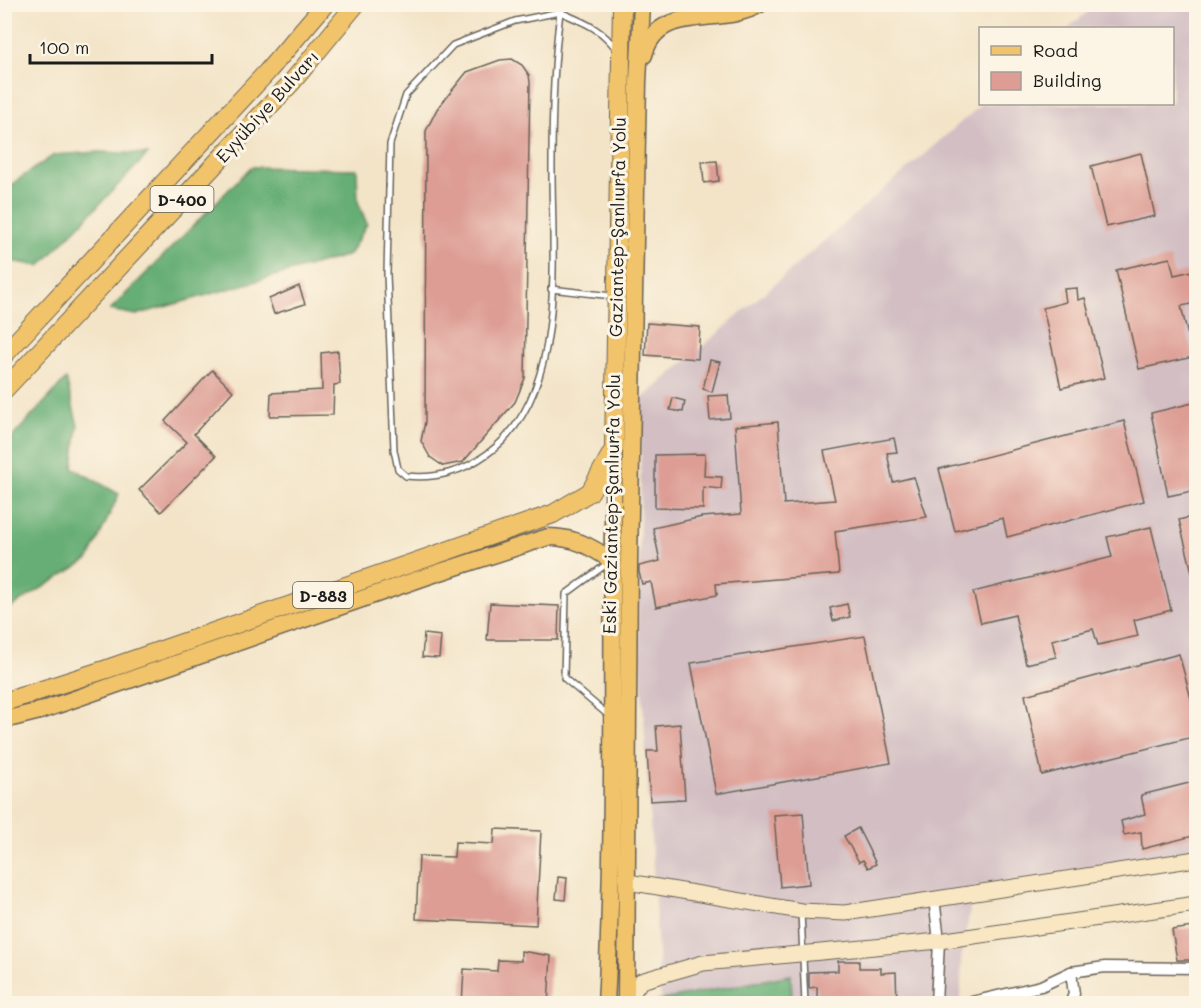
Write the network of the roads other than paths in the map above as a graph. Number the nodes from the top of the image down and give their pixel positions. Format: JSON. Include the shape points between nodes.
{"nodes":[{"id":1,"x":325,"y":4,"type":"edge"},
{"id":2,"x":356,"y":4,"type":"edge"},
{"id":3,"x":565,"y":4,"type":"edge"},
{"id":4,"x":622,"y":4,"type":"edge"},
{"id":5,"x":642,"y":4,"type":"edge"},
{"id":6,"x":760,"y":4,"type":"edge"},
{"id":7,"x":560,"y":12,"type":"junction"},
{"id":8,"x":620,"y":54,"type":"junction"},
{"id":9,"x":638,"y":82,"type":"junction"},
{"id":10,"x":551,"y":289,"type":"junction"},
{"id":11,"x":616,"y":296,"type":"junction"},
{"id":12,"x":4,"y":355,"type":"edge"},
{"id":13,"x":4,"y":390,"type":"edge"},
{"id":14,"x":614,"y":449,"type":"junction"},
{"id":15,"x":612,"y":560,"type":"junction"},
{"id":16,"x":4,"y":702,"type":"edge"},
{"id":17,"x":612,"y":718,"type":"junction"},
{"id":18,"x":4,"y":720,"type":"edge"},
{"id":19,"x":1197,"y":859,"type":"edge"},
{"id":20,"x":628,"y":882,"type":"junction"},
{"id":21,"x":934,"y":898,"type":"junction"},
{"id":22,"x":1197,"y":904,"type":"edge"},
{"id":23,"x":801,"y":911,"type":"junction"},
{"id":24,"x":939,"y":941,"type":"junction"},
{"id":25,"x":804,"y":952,"type":"junction"},
{"id":26,"x":1197,"y":968,"type":"edge"},
{"id":27,"x":1071,"y":972,"type":"junction"},
{"id":28,"x":626,"y":1003,"type":"edge"},
{"id":29,"x":606,"y":1004,"type":"edge"},
{"id":30,"x":806,"y":1004,"type":"edge"},
{"id":31,"x":936,"y":1004,"type":"edge"},
{"id":32,"x":963,"y":1004,"type":"edge"},
{"id":33,"x":1070,"y":1004,"type":"edge"}],
"edges":[{"from":1,"to":12,"type":"highway","name":"Eyyübiye Bulvarı","number":"D-400","via":[[259,81]]},
{"from":2,"to":13,"type":"highway","name":"Eyyübiye Bulvarı","number":"D-400","via":[[292,82]]},
{"from":3,"to":7,"type":"lane"},
{"from":4,"to":8,"type":"highway","name":"Gaziantep-Şanlıurfa Yolu","number":"D-883"},
{"from":5,"to":9,"type":"main road","name":"Eski Gaziantep-Şanlıurfa Yolu"},
{"from":6,"to":9,"type":"main road","via":[[748,12],[671,21],[658,29],[648,39]]},
{"from":7,"to":8,"type":"lane","via":[[586,21],[607,37]]},
{"from":7,"to":10,"type":"lane","via":[[552,85]]},
{"from":7,"to":10,"type":"lane","via":[[515,21],[453,45],[406,95],[390,144],[387,274],[394,450],[398,469],[406,476],[466,469],[499,445],[516,426],[534,397],[546,350]]},
{"from":8,"to":11,"type":"highway","name":"Gaziantep-Şanlıurfa Yolu","number":"D-883"},
{"from":9,"to":20,"type":"main road","name":"Eski Gaziantep-Şanlıurfa Yolu"},
{"from":10,"to":11,"type":"lane"},
{"from":11,"to":14,"type":"highway","name":"Gaziantep-Şanlıurfa Yolu","number":"D-883"},
{"from":14,"to":15,"type":"main road","name":"Eski Gaziantep-Şanlıurfa Yolu"},
{"from":14,"to":16,"type":"highway","number":"D-883","via":[[590,492],[553,514]]},
{"from":15,"to":17,"type":"main road","name":"Eski Gaziantep-Şanlıurfa Yolu"},
{"from":15,"to":17,"type":"lane","via":[[566,594],[564,678]]},
{"from":15,"to":18,"type":"main road","via":[[585,543],[567,537],[548,537]]},
{"from":17,"to":29,"type":"main road","name":"Eski Gaziantep-Şanlıurfa Yolu","via":[[613,880]]},
{"from":19,"to":21,"type":"street"},
{"from":20,"to":23,"type":"street"},
{"from":20,"to":28,"type":"main road","name":"Eski Gaziantep-Şanlıurfa Yolu"},
{"from":21,"to":23,"type":"street","via":[[845,913]]},
{"from":21,"to":24,"type":"street"},
{"from":22,"to":24,"type":"street"},
{"from":23,"to":25,"type":"lane"},
{"from":24,"to":25,"type":"street"},
{"from":24,"to":31,"type":"street"},
{"from":25,"to":28,"type":"street","via":[[703,963],[641,981]]},
{"from":25,"to":30,"type":"lane"},
{"from":26,"to":27,"type":"street"},
{"from":27,"to":32,"type":"street","via":[[1041,986]]},
{"from":27,"to":33,"type":"street","via":[[1074,994]]}]}
